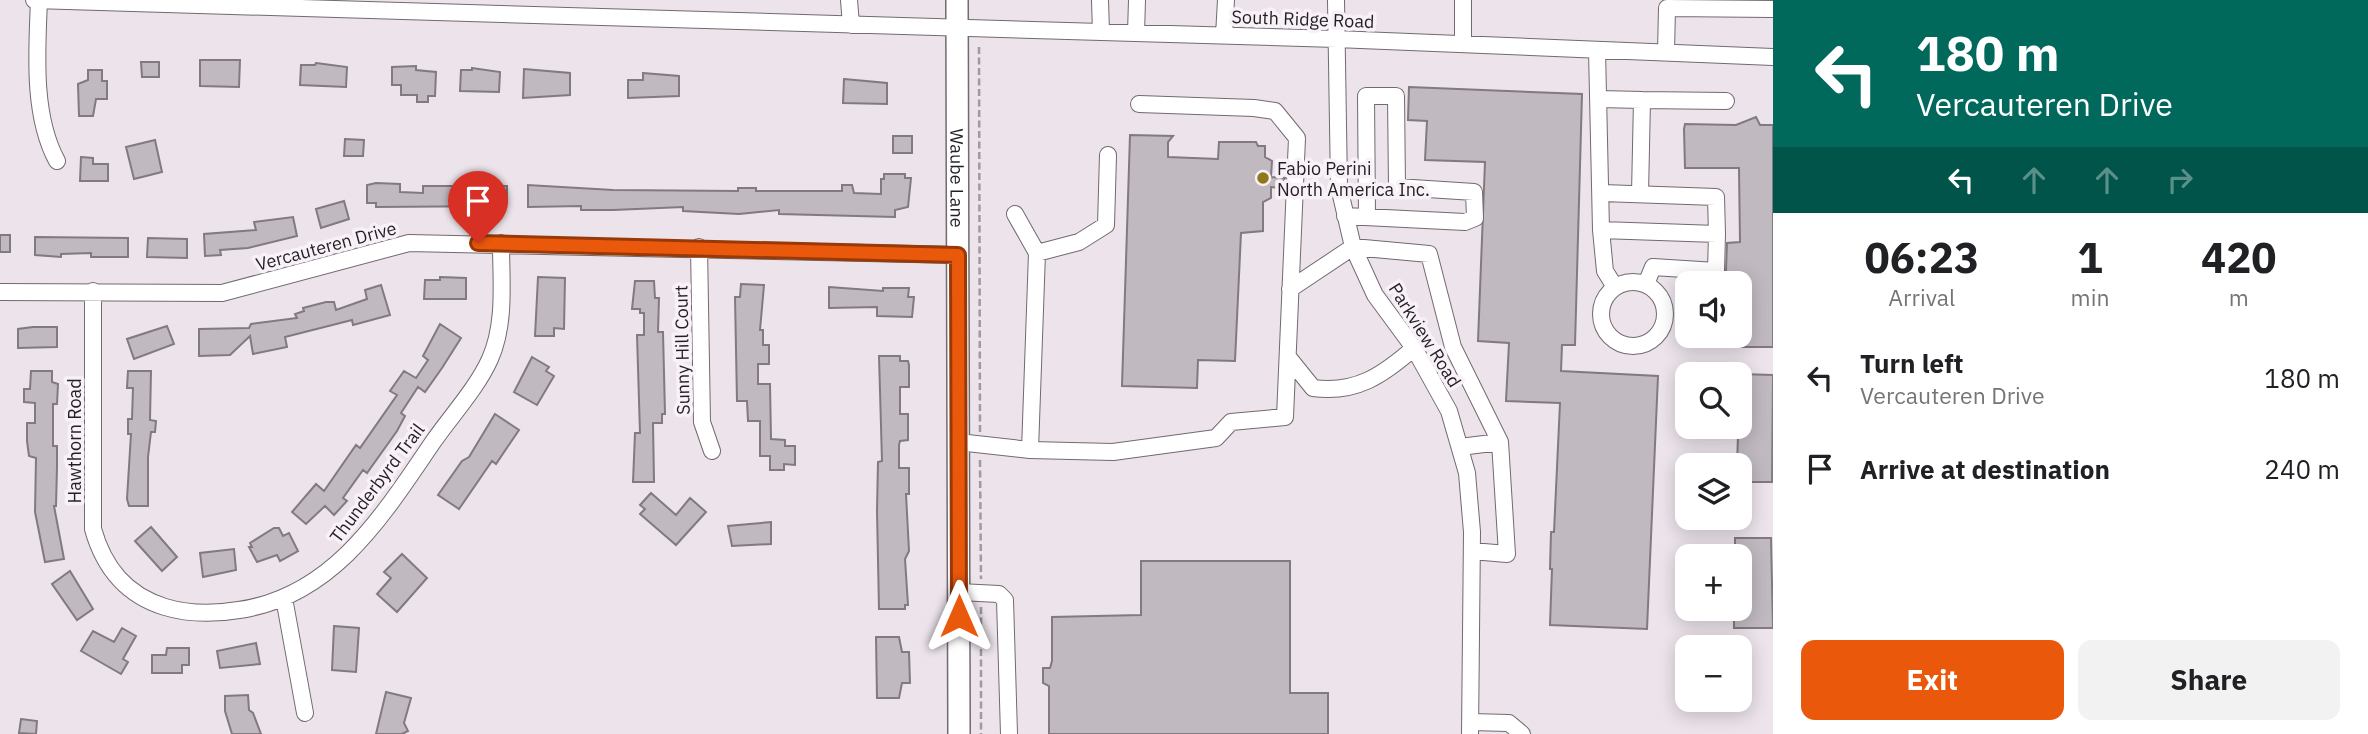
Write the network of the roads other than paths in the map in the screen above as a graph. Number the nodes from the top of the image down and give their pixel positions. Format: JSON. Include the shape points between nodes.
{"nodes":[{"id":1,"x":36,"y":0,"type":"edge"},
{"id":2,"x":849,"y":0,"type":"edge"},
{"id":3,"x":957,"y":0,"type":"edge"},
{"id":4,"x":1100,"y":0,"type":"edge"},
{"id":5,"x":1137,"y":0,"type":"edge"},
{"id":6,"x":1226,"y":0,"type":"edge"},
{"id":7,"x":1336,"y":0,"type":"edge"},
{"id":8,"x":1463,"y":0,"type":"edge"},
{"id":9,"x":211,"y":3,"type":"edge"},
{"id":10,"x":1667,"y":4,"type":"edge"},
{"id":11,"x":435,"y":6,"type":"edge"},
{"id":12,"x":1773,"y":9,"type":"edge"},
{"id":13,"x":851,"y":25,"type":"junction"},
{"id":14,"x":957,"y":28,"type":"junction"},
{"id":15,"x":1101,"y":32,"type":"junction"},
{"id":16,"x":1136,"y":33,"type":"junction"},
{"id":17,"x":1224,"y":36,"type":"junction"},
{"id":18,"x":1336,"y":39,"type":"junction"},
{"id":19,"x":1463,"y":44,"type":"junction"},
{"id":20,"x":1597,"y":50,"type":"junction"},
{"id":21,"x":1666,"y":52,"type":"junction"},
{"id":22,"x":1773,"y":57,"type":"edge"},
{"id":23,"x":1599,"y":99,"type":"junction"},
{"id":24,"x":1642,"y":100,"type":"junction"},
{"id":25,"x":1726,"y":102,"type":"dead end"},
{"id":26,"x":1139,"y":104,"type":"dead end"},
{"id":27,"x":1365,"y":135,"type":"junction"},
{"id":28,"x":1338,"y":136,"type":"junction"},
{"id":29,"x":1108,"y":155,"type":"dead end"},
{"id":30,"x":57,"y":161,"type":"dead end"},
{"id":31,"x":1602,"y":192,"type":"junction"},
{"id":32,"x":1640,"y":194,"type":"junction"},
{"id":33,"x":1015,"y":214,"type":"dead end"},
{"id":34,"x":1345,"y":216,"type":"junction"},
{"id":35,"x":1367,"y":217,"type":"junction"},
{"id":36,"x":1601,"y":230,"type":"junction"},
{"id":37,"x":1717,"y":234,"type":"junction"},
{"id":38,"x":501,"y":243,"type":"junction"},
{"id":39,"x":699,"y":247,"type":"junction"},
{"id":40,"x":1353,"y":247,"type":"junction"},
{"id":41,"x":1037,"y":253,"type":"junction"},
{"id":42,"x":958,"y":255,"type":"junction"},
{"id":43,"x":1646,"y":284,"type":"junction"},
{"id":44,"x":1615,"y":287,"type":"junction"},
{"id":45,"x":1290,"y":289,"type":"junction"},
{"id":46,"x":93,"y":291,"type":"junction"},
{"id":47,"x":0,"y":292,"type":"edge"},
{"id":48,"x":1414,"y":348,"type":"junction"},
{"id":49,"x":1287,"y":357,"type":"junction"},
{"id":50,"x":958,"y":442,"type":"junction"},
{"id":51,"x":1500,"y":442,"type":"junction"},
{"id":52,"x":1460,"y":447,"type":"junction"},
{"id":53,"x":712,"y":450,"type":"dead end"},
{"id":54,"x":1030,"y":450,"type":"junction"},
{"id":55,"x":1472,"y":551,"type":"junction"},
{"id":56,"x":121,"y":581,"type":"joint"},
{"id":57,"x":959,"y":592,"type":"junction"},
{"id":58,"x":284,"y":598,"type":"junction"},
{"id":59,"x":305,"y":713,"type":"dead end"},
{"id":60,"x":1470,"y":728,"type":"edge"},
{"id":61,"x":960,"y":734,"type":"edge"},
{"id":62,"x":1009,"y":734,"type":"edge"},
{"id":63,"x":1522,"y":734,"type":"edge"}],
"edges":[{"from":1,"to":9,"type":"street","name":"South Ridge Road"},
{"from":1,"to":30,"type":"street","via":[[46,142]]},
{"from":2,"to":13,"type":"street"},
{"from":3,"to":14,"type":"main road","name":"Waube Lane"},
{"from":4,"to":15,"type":"street"},
{"from":5,"to":16,"type":"street"},
{"from":6,"to":17,"type":"street"},
{"from":7,"to":18,"type":"street","name":"Parkview Road"},
{"from":8,"to":19,"type":"street"},
{"from":9,"to":11,"type":"street","name":"South Ridge Road"},
{"from":10,"to":12,"type":"street"},
{"from":10,"to":21,"type":"street"},
{"from":11,"to":13,"type":"street","name":"South Ridge Road"},
{"from":13,"to":14,"type":"street","name":"South Ridge Road"},
{"from":14,"to":15,"type":"street","name":"South Ridge Road"},
{"from":14,"to":42,"type":"main road","name":"Waube Lane"},
{"from":15,"to":16,"type":"street","name":"South Ridge Road"},
{"from":16,"to":17,"type":"street","name":"South Ridge Road"},
{"from":17,"to":18,"type":"street","name":"South Ridge Road"},
{"from":18,"to":19,"type":"street","name":"South Ridge Road"},
{"from":18,"to":28,"type":"street","name":"Parkview Road"},
{"from":19,"to":20,"type":"street","name":"South Ridge Road"},
{"from":20,"to":21,"type":"street","name":"South Ridge Road"},
{"from":20,"to":23,"type":"street"},
{"from":21,"to":22,"type":"street","name":"South Ridge Road"},
{"from":23,"to":24,"type":"street"},
{"from":23,"to":31,"type":"street"},
{"from":24,"to":25,"type":"street"},
{"from":24,"to":32,"type":"street"},
{"from":26,"to":45,"type":"street","via":[[1275,111],[1297,138]]},
{"from":27,"to":28,"type":"street"},
{"from":27,"to":35,"type":"street"},
{"from":27,"to":35,"type":"street","via":[[1366,96],[1396,96],[1397,187],[1474,192],[1475,205],[1475,218],[1465,222]]},
{"from":28,"to":34,"type":"street","name":"Parkview Road"},
{"from":29,"to":41,"type":"street","via":[[1106,225],[1079,242]]},
{"from":31,"to":32,"type":"street"},
{"from":31,"to":36,"type":"street"},
{"from":32,"to":37,"type":"street","via":[[1716,197]]},
{"from":33,"to":41,"type":"street"},
{"from":34,"to":35,"type":"street"},
{"from":34,"to":40,"type":"street","name":"Parkview Road"},
{"from":36,"to":37,"type":"street"},
{"from":36,"to":44,"type":"street","via":[[1605,271]]},
{"from":37,"to":43,"type":"street","via":[[1716,271],[1653,267]]},
{"from":38,"to":39,"type":"street","name":"Vercauteren Drive"},
{"from":38,"to":46,"type":"street","name":"Vercauteren Drive","via":[[388,246],[222,293]]},
{"from":38,"to":58,"type":"street","name":"Thunderbyrd Trail","via":[[501,325],[490,360],[358,546],[323,577]]},
{"from":39,"to":42,"type":"street","name":"Vercauteren Drive"},
{"from":39,"to":53,"type":"street","name":"Sunny Hill Court","via":[[702,422]]},
{"from":40,"to":45,"type":"street"},
{"from":40,"to":48,"type":"street","name":"Parkview Road","via":[[1376,295]]},
{"from":40,"to":51,"type":"street","via":[[1429,254],[1452,347]]},
{"from":41,"to":54,"type":"street"},
{"from":42,"to":50,"type":"main road","name":"Waube Lane"},
{"from":43,"to":44,"type":"street","via":[[1624,282]]},
{"from":43,"to":44,"type":"street","via":[[1661,298],[1665,319],[1655,338],[1636,347],[1615,342],[1602,325],[1602,304]]},
{"from":45,"to":49,"type":"street"},
{"from":46,"to":47,"type":"street","name":"Vercauteren Drive"},
{"from":46,"to":56,"type":"street","name":"Hawthorn Road","via":[[93,529],[101,557]]},
{"from":48,"to":49,"type":"street","via":[[1383,375],[1356,387],[1330,390],[1313,388]]},
{"from":48,"to":52,"type":"street","name":"Parkview Road","via":[[1450,411]]},
{"from":49,"to":54,"type":"street","via":[[1285,417],[1231,422],[1216,438],[1113,452]]},
{"from":50,"to":54,"type":"street"},
{"from":50,"to":57,"type":"main road","name":"Waube Lane"},
{"from":51,"to":52,"type":"street"},
{"from":51,"to":55,"type":"street","via":[[1507,554]]},
{"from":52,"to":55,"type":"street","name":"Parkview Road","via":[[1468,473]]},
{"from":55,"to":60,"type":"street","name":"Parkview Road"},
{"from":56,"to":58,"type":"street","name":"Thunderbyrd Trail","via":[[149,602],[182,612],[227,612]]},
{"from":57,"to":61,"type":"main road","name":"Waube Lane"},
{"from":57,"to":62,"type":"street","via":[[999,594],[1008,607]]},
{"from":58,"to":59,"type":"street"},
{"from":60,"to":63,"type":"street","via":[[1509,723]]}]}
